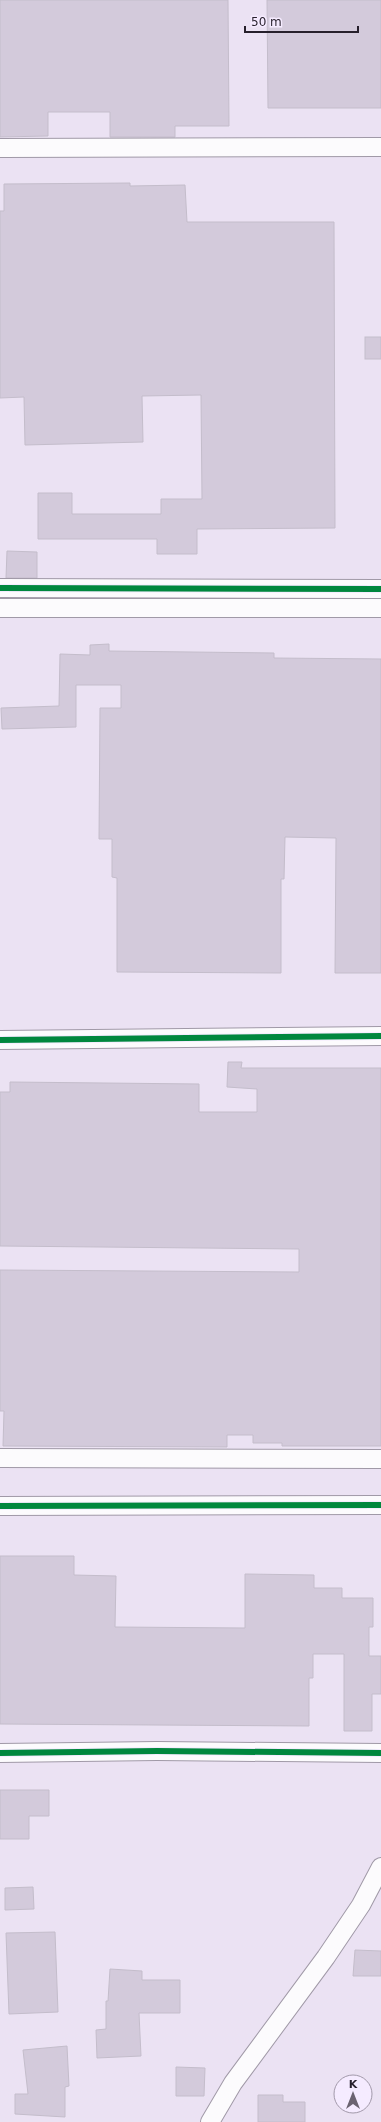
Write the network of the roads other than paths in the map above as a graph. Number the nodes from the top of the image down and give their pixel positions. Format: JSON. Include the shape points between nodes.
{"nodes":[{"id":1,"x":381,"y":147,"type":"edge"},
{"id":2,"x":0,"y":148,"type":"edge"},
{"id":3,"x":3,"y":588,"type":"edge"},
{"id":4,"x":217,"y":589,"type":"junction"},
{"id":5,"x":381,"y":589,"type":"edge"},
{"id":6,"x":3,"y":608,"type":"edge"},
{"id":7,"x":217,"y":608,"type":"junction"},
{"id":8,"x":381,"y":608,"type":"edge"},
{"id":9,"x":381,"y":1036,"type":"edge"},
{"id":10,"x":0,"y":1040,"type":"edge"},
{"id":11,"x":0,"y":1458,"type":"edge"},
{"id":12,"x":381,"y":1459,"type":"edge"},
{"id":13,"x":381,"y":1505,"type":"edge"},
{"id":14,"x":0,"y":1506,"type":"edge"},
{"id":15,"x":0,"y":1753,"type":"edge"},
{"id":16,"x":381,"y":1754,"type":"edge"},
{"id":17,"x":381,"y":1867,"type":"edge"},
{"id":18,"x":210,"y":2122,"type":"edge"}],
"edges":[{"from":1,"to":2,"type":"street"},
{"from":3,"to":4,"type":"street"},
{"from":3,"to":6,"type":"street"},
{"from":4,"to":5,"type":"street"},
{"from":4,"to":7,"type":"street"},
{"from":6,"to":7,"type":"street"},
{"from":7,"to":8,"type":"street"},
{"from":9,"to":10,"type":"street"},
{"from":11,"to":12,"type":"street"},
{"from":13,"to":14,"type":"street"},
{"from":15,"to":16,"type":"street","via":[[157,1751]]},
{"from":17,"to":18,"type":"street","via":[[361,1905],[326,1957],[233,2082]]}]}
